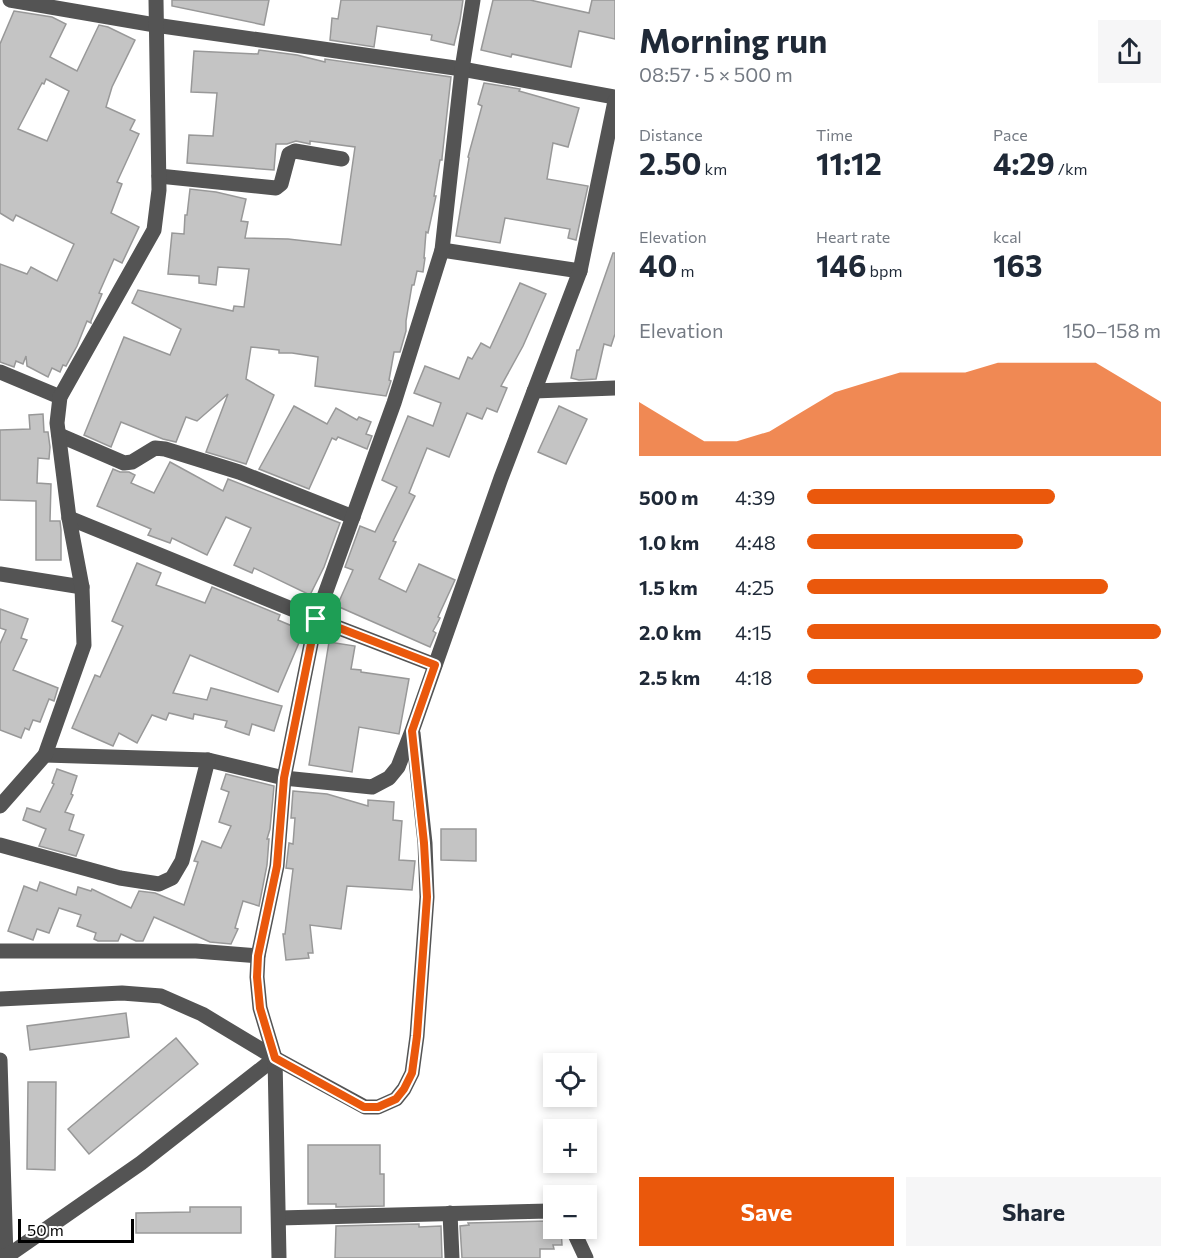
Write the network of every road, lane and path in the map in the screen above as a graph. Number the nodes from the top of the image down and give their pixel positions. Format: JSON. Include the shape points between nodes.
{"nodes":[{"id":1,"x":10,"y":0,"type":"edge"},
{"id":2,"x":156,"y":0,"type":"edge"},
{"id":3,"x":473,"y":0,"type":"edge"},
{"id":4,"x":156,"y":25,"type":"junction"},
{"id":5,"x":462,"y":69,"type":"junction"},
{"id":6,"x":615,"y":99,"type":"edge"},
{"id":7,"x":342,"y":159,"type":"dead end"},
{"id":8,"x":159,"y":176,"type":"junction"},
{"id":9,"x":442,"y":250,"type":"junction"},
{"id":10,"x":580,"y":271,"type":"junction"},
{"id":11,"x":0,"y":372,"type":"edge"},
{"id":12,"x":615,"y":388,"type":"edge"},
{"id":13,"x":534,"y":391,"type":"junction"},
{"id":14,"x":60,"y":397,"type":"junction"},
{"id":15,"x":59,"y":435,"type":"junction"},
{"id":16,"x":353,"y":517,"type":"junction"},
{"id":17,"x":69,"y":518,"type":"junction"},
{"id":18,"x":0,"y":574,"type":"edge"},
{"id":19,"x":82,"y":587,"type":"junction"},
{"id":20,"x":316,"y":619,"type":"junction"},
{"id":21,"x":435,"y":665,"type":"junction"},
{"id":22,"x":412,"y":731,"type":"junction"},
{"id":23,"x":45,"y":754,"type":"junction"},
{"id":24,"x":208,"y":760,"type":"junction"},
{"id":25,"x":284,"y":778,"type":"junction"},
{"id":26,"x":0,"y":806,"type":"edge"},
{"id":27,"x":0,"y":845,"type":"edge"},
{"id":28,"x":0,"y":951,"type":"edge"},
{"id":29,"x":258,"y":956,"type":"junction"},
{"id":30,"x":0,"y":999,"type":"edge"},
{"id":31,"x":275,"y":1058,"type":"junction"},
{"id":32,"x":0,"y":1060,"type":"edge"},
{"id":33,"x":543,"y":1211,"type":"edge"},
{"id":34,"x":450,"y":1213,"type":"junction"},
{"id":35,"x":279,"y":1218,"type":"junction"},
{"id":36,"x":577,"y":1239,"type":"edge"},
{"id":37,"x":4,"y":1257,"type":"edge"},
{"id":38,"x":279,"y":1258,"type":"edge"},
{"id":39,"x":452,"y":1258,"type":"edge"},
{"id":40,"x":586,"y":1258,"type":"edge"}],
"edges":[{"from":1,"to":4,"type":"street"},
{"from":2,"to":4,"type":"street"},
{"from":3,"to":5,"type":"street"},
{"from":4,"to":5,"type":"street"},
{"from":4,"to":8,"type":"street"},
{"from":5,"to":6,"type":"street"},
{"from":5,"to":9,"type":"street"},
{"from":6,"to":10,"type":"street"},
{"from":7,"to":8,"type":"street","via":[[295,151],[289,154],[281,184],[276,188]]},
{"from":8,"to":14,"type":"street","via":[[154,230]]},
{"from":9,"to":10,"type":"street"},
{"from":9,"to":16,"type":"street"},
{"from":10,"to":13,"type":"street"},
{"from":11,"to":14,"type":"street"},
{"from":12,"to":13,"type":"street"},
{"from":13,"to":21,"type":"street"},
{"from":14,"to":15,"type":"street"},
{"from":15,"to":16,"type":"street","via":[[124,464],[155,448],[165,449],[239,472]]},
{"from":15,"to":17,"type":"street"},
{"from":16,"to":20,"type":"street"},
{"from":17,"to":19,"type":"street"},
{"from":17,"to":20,"type":"street"},
{"from":18,"to":19,"type":"street"},
{"from":19,"to":23,"type":"street","via":[[84,645]]},
{"from":20,"to":21,"type":"street"},
{"from":20,"to":25,"type":"street"},
{"from":21,"to":22,"type":"street"},
{"from":22,"to":25,"type":"street","via":[[398,767],[389,778],[372,787]]},
{"from":22,"to":31,"type":"street","via":[[427,897],[412,1073],[396,1099],[378,1107],[364,1107]]},
{"from":23,"to":24,"type":"street"},
{"from":23,"to":26,"type":"street"},
{"from":24,"to":25,"type":"street"},
{"from":24,"to":27,"type":"street","via":[[182,861],[172,878],[159,884],[120,878]]},
{"from":25,"to":29,"type":"street","via":[[277,866]]},
{"from":28,"to":29,"type":"street","via":[[196,951]]},
{"from":29,"to":31,"type":"street","via":[[260,1008]]},
{"from":30,"to":31,"type":"street","via":[[122,993],[161,996],[202,1014]]},
{"from":31,"to":35,"type":"street"},
{"from":31,"to":37,"type":"street","via":[[141,1163]]},
{"from":32,"to":37,"type":"street"},
{"from":33,"to":34,"type":"street"},
{"from":34,"to":35,"type":"street"},
{"from":34,"to":39,"type":"street"},
{"from":35,"to":38,"type":"street"},
{"from":36,"to":40,"type":"street"}]}
